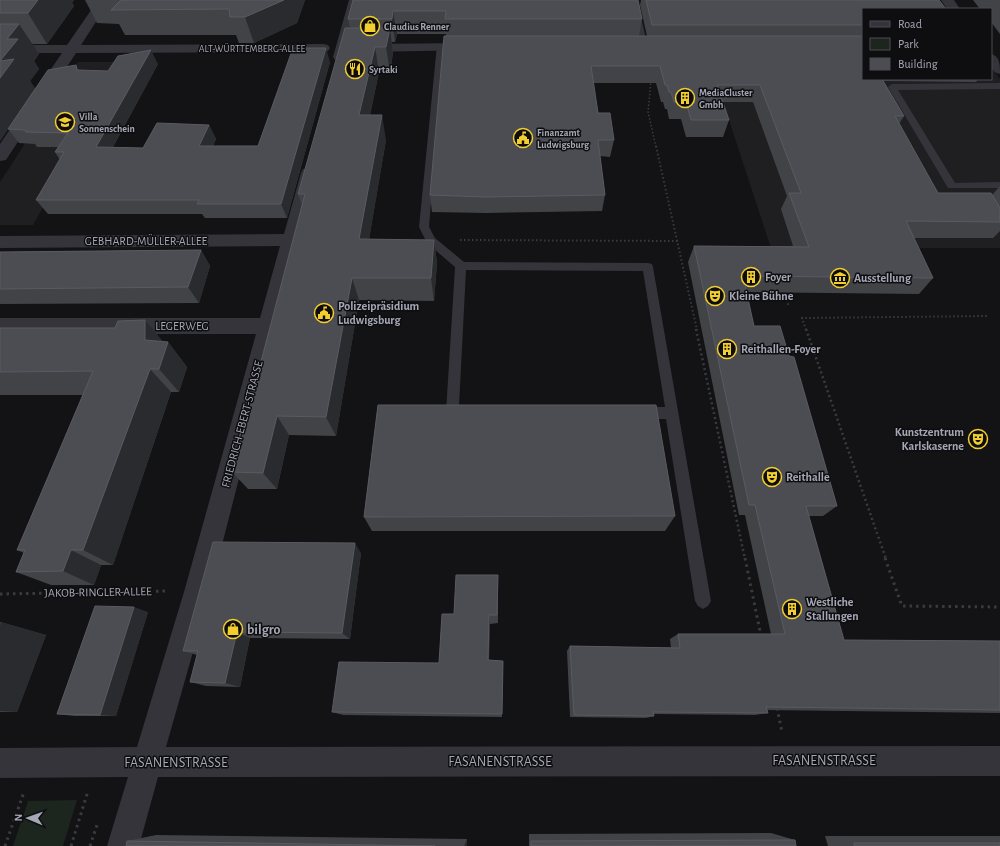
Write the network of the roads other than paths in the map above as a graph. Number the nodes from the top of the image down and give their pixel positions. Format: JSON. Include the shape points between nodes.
{"nodes":[{"id":1,"x":104,"y":0,"type":"edge"},
{"id":2,"x":355,"y":0,"type":"edge"},
{"id":3,"x":947,"y":0,"type":"edge"},
{"id":4,"x":634,"y":1,"type":"edge"},
{"id":5,"x":953,"y":8,"type":"edge"},
{"id":6,"x":440,"y":47,"type":"junction"},
{"id":7,"x":487,"y":47,"type":"edge"},
{"id":8,"x":628,"y":47,"type":"edge"},
{"id":9,"x":650,"y":47,"type":"joint"},
{"id":10,"x":72,"y":48,"type":"junction"},
{"id":11,"x":342,"y":48,"type":"junction"},
{"id":12,"x":0,"y":49,"type":"edge"},
{"id":13,"x":992,"y":59,"type":"edge"},
{"id":14,"x":336,"y":69,"type":"edge"},
{"id":15,"x":1000,"y":70,"type":"edge"},
{"id":16,"x":1000,"y":86,"type":"edge"},
{"id":17,"x":0,"y":156,"type":"edge"},
{"id":18,"x":313,"y":158,"type":"edge"},
{"id":19,"x":1000,"y":185,"type":"edge"},
{"id":20,"x":291,"y":240,"type":"junction"},
{"id":21,"x":0,"y":242,"type":"edge"},
{"id":22,"x":461,"y":266,"type":"junction"},
{"id":23,"x":0,"y":326,"type":"edge"},
{"id":24,"x":268,"y":326,"type":"junction"},
{"id":25,"x":476,"y":412,"type":"edge"},
{"id":26,"x":625,"y":413,"type":"edge"},
{"id":27,"x":672,"y":413,"type":"junction"},
{"id":28,"x":702,"y":601,"type":"dead end"},
{"id":29,"x":1000,"y":761,"type":"edge"},
{"id":30,"x":148,"y":762,"type":"junction"},
{"id":31,"x":0,"y":763,"type":"edge"},
{"id":32,"x":124,"y":846,"type":"edge"}],
"edges":[{"from":1,"to":10,"type":"street"},
{"from":2,"to":11,"type":"street"},
{"from":3,"to":5,"type":"street"},
{"from":4,"to":9,"type":"lane"},
{"from":6,"to":7,"type":"street","name":"ALT-WÜRTTEMBERG-ALLEE"},
{"from":6,"to":11,"type":"street","name":"ALT-WÜRTTEMBERG-ALLEE"},
{"from":6,"to":22,"type":"lane","via":[[424,227],[431,240]]},
{"from":8,"to":9,"type":"street"},
{"from":10,"to":11,"type":"street","name":"ALT-WÜRTTEMBERG-ALLEE"},
{"from":10,"to":12,"type":"street","name":"ALT-WÜRTTEMBERG-ALLEE"},
{"from":10,"to":17,"type":"street"},
{"from":11,"to":14,"type":"street"},
{"from":13,"to":15,"type":"street"},
{"from":16,"to":19,"type":"lane","via":[[892,87],[952,186]]},
{"from":18,"to":20,"type":"street","name":"FRIEDRICH-EBERT-STRASSE"},
{"from":20,"to":21,"type":"street","name":"GEBHARD-MÜLLER-ALLEE"},
{"from":20,"to":24,"type":"street","name":"FRIEDRICH-EBERT-STRASSE"},
{"from":22,"to":25,"type":"lane","via":[[452,412]]},
{"from":22,"to":27,"type":"lane","via":[[648,267]]},
{"from":23,"to":24,"type":"street","name":"LEGERWEG"},
{"from":24,"to":30,"type":"street","name":"FRIEDRICH-EBERT-STRASSE","via":[[197,592]]},
{"from":26,"to":27,"type":"lane"},
{"from":27,"to":28,"type":"lane"},
{"from":29,"to":30,"type":"street","name":"FASANENSTRASSE"},
{"from":30,"to":31,"type":"street","name":"FASANENSTRASSE"},
{"from":30,"to":32,"type":"street","name":"FRIEDRICH-EBERT-STRASSE"}]}
